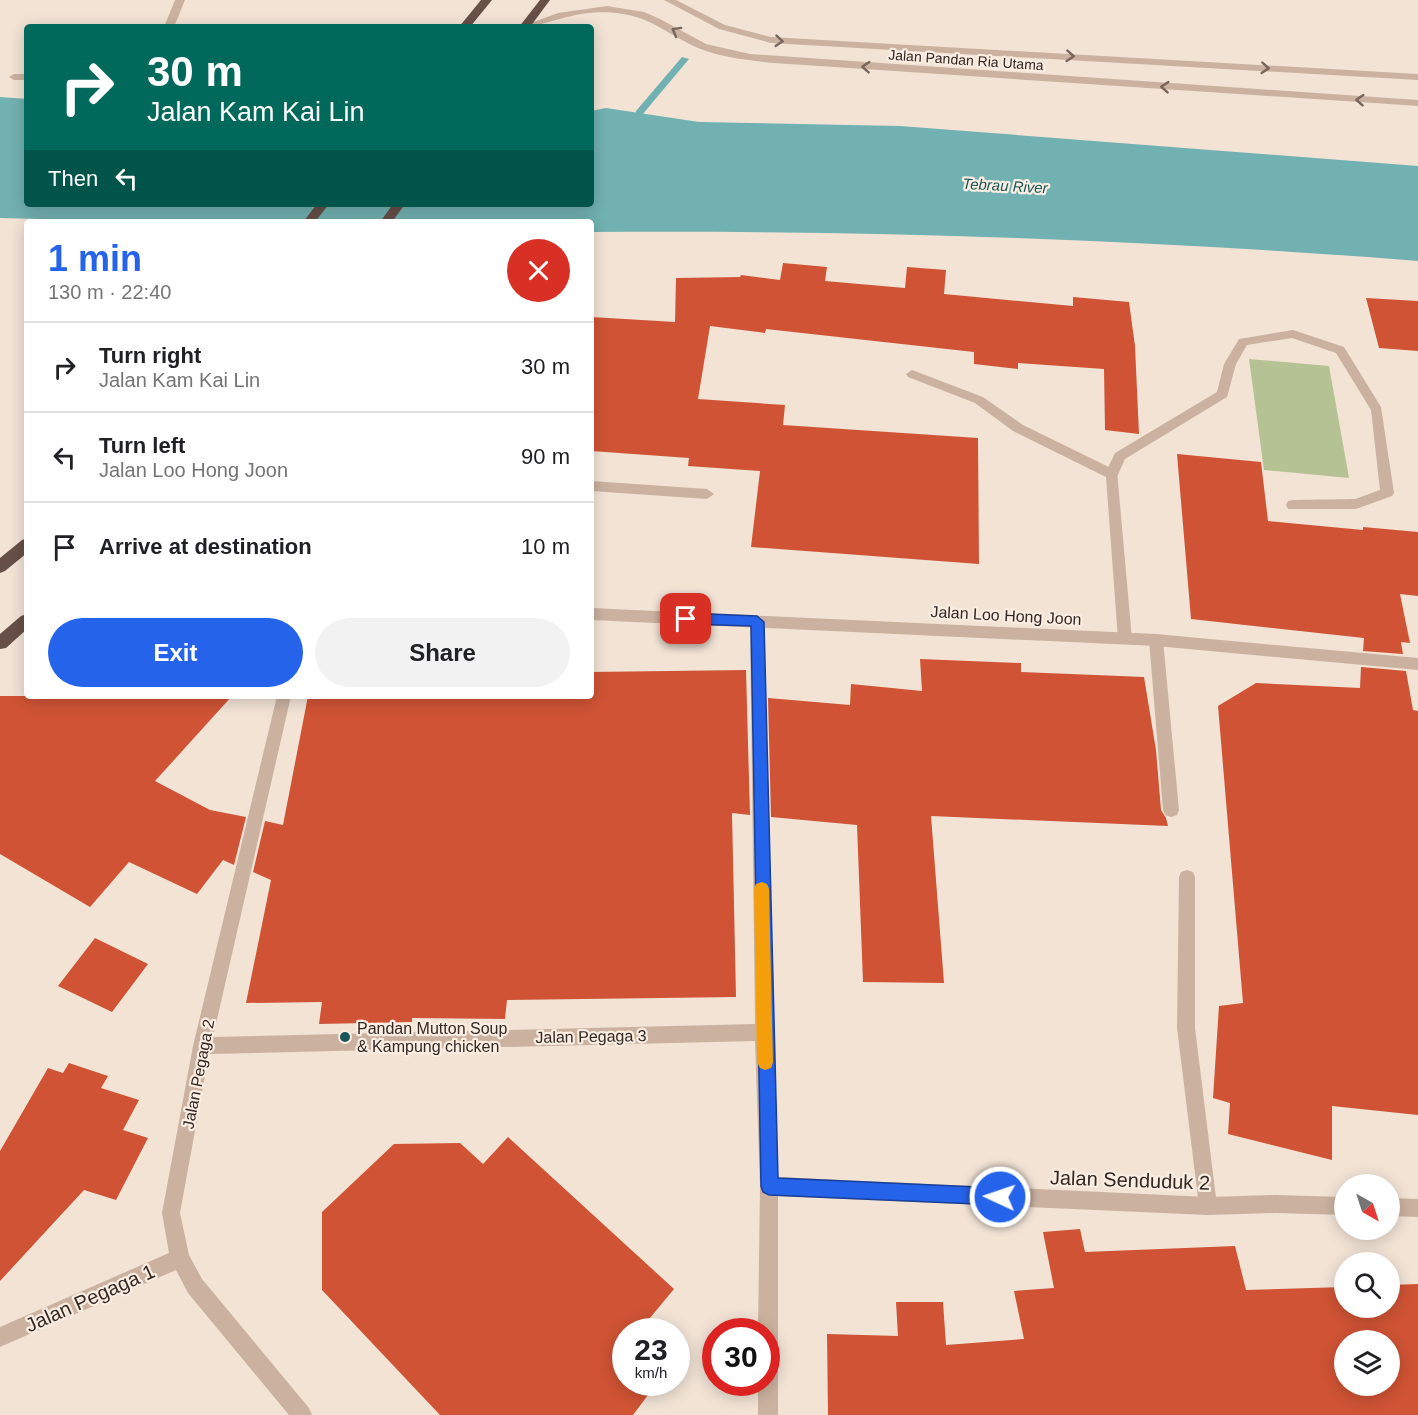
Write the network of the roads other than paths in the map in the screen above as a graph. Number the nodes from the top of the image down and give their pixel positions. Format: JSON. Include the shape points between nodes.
{"nodes":[{"id":1,"x":180,"y":0,"type":"edge"},
{"id":2,"x":487,"y":0,"type":"edge"},
{"id":3,"x":545,"y":0,"type":"edge"},
{"id":4,"x":669,"y":0,"type":"edge"},
{"id":5,"x":171,"y":24,"type":"edge"},
{"id":6,"x":467,"y":24,"type":"edge"},
{"id":7,"x":526,"y":24,"type":"edge"},
{"id":8,"x":532,"y":24,"type":"edge"},
{"id":9,"x":895,"y":46,"type":"junction"},
{"id":10,"x":892,"y":69,"type":"junction"},
{"id":11,"x":14,"y":77,"type":"dead end"},
{"id":12,"x":24,"y":77,"type":"edge"},
{"id":13,"x":1418,"y":77,"type":"edge"},
{"id":14,"x":1418,"y":104,"type":"edge"},
{"id":15,"x":321,"y":207,"type":"edge"},
{"id":16,"x":311,"y":219,"type":"edge"},
{"id":17,"x":912,"y":374,"type":"dead end"},
{"id":18,"x":1112,"y":474,"type":"junction"},
{"id":19,"x":594,"y":486,"type":"edge"},
{"id":20,"x":707,"y":494,"type":"dead end"},
{"id":21,"x":1293,"y":505,"type":"dead end"},
{"id":22,"x":24,"y":547,"type":"edge"},
{"id":23,"x":0,"y":567,"type":"edge"},
{"id":24,"x":594,"y":614,"type":"edge"},
{"id":25,"x":757,"y":622,"type":"junction"},
{"id":26,"x":24,"y":623,"type":"edge"},
{"id":27,"x":1125,"y":639,"type":"junction"},
{"id":28,"x":1156,"y":640,"type":"junction"},
{"id":29,"x":0,"y":643,"type":"edge"},
{"id":30,"x":1418,"y":664,"type":"edge"},
{"id":31,"x":283,"y":699,"type":"edge"},
{"id":32,"x":1171,"y":810,"type":"dead end"},
{"id":33,"x":1187,"y":877,"type":"dead end"},
{"id":34,"x":764,"y":1032,"type":"junction"},
{"id":35,"x":202,"y":1046,"type":"junction"},
{"id":36,"x":769,"y":1186,"type":"junction"},
{"id":37,"x":1208,"y":1206,"type":"junction"},
{"id":38,"x":1334,"y":1206,"type":"edge"},
{"id":39,"x":1400,"y":1207,"type":"edge"},
{"id":40,"x":1418,"y":1208,"type":"edge"},
{"id":41,"x":180,"y":1258,"type":"junction"},
{"id":42,"x":0,"y":1337,"type":"edge"},
{"id":43,"x":302,"y":1415,"type":"edge"},
{"id":44,"x":768,"y":1415,"type":"edge"}],
"edges":[{"from":1,"to":5,"type":"street"},
{"from":2,"to":6,"type":"highway"},
{"from":3,"to":7,"type":"highway"},
{"from":4,"to":9,"type":"street","name":"Jalan Pandan Ria Utama","one_way":true,"via":[[722,27],[771,40]]},
{"from":10,"to":8,"type":"street","name":"Jalan Pandan Ria Utama","one_way":true,"via":[[729,54],[696,43],[636,11],[615,7],[588,7]]},
{"from":9,"to":10,"type":"street"},
{"from":9,"to":13,"type":"street","name":"Jalan Pandan Ria Utama","one_way":true},
{"from":14,"to":10,"type":"street","name":"Jalan Pandan Ria Utama","one_way":true},
{"from":11,"to":12,"type":"street"},
{"from":15,"to":16,"type":"highway"},
{"from":17,"to":18,"type":"street","via":[[979,400],[1018,428]]},
{"from":18,"to":21,"type":"street","via":[[1120,456],[1223,394],[1230,364],[1243,342],[1293,334],[1340,350],[1377,410],[1387,493],[1356,504]]},
{"from":18,"to":27,"type":"street"},
{"from":19,"to":20,"type":"street"},
{"from":22,"to":23,"type":"highway"},
{"from":24,"to":25,"type":"street","name":"Jalan Loo Hong Joon"},
{"from":25,"to":27,"type":"street","name":"Jalan Loo Hong Joon"},
{"from":25,"to":34,"type":"street"},
{"from":26,"to":29,"type":"highway"},
{"from":27,"to":28,"type":"street","name":"Jalan Loo Hong Joon"},
{"from":28,"to":30,"type":"street","name":"Jalan Loo Hong Joon"},
{"from":28,"to":32,"type":"street"},
{"from":31,"to":35,"type":"street","name":"Jalan Pegaga 2"},
{"from":33,"to":37,"type":"street","via":[[1186,1028]]},
{"from":34,"to":35,"type":"street","name":"Jalan Pegaga 3"},
{"from":34,"to":36,"type":"street"},
{"from":35,"to":41,"type":"street","name":"Jalan Pegaga 2","via":[[171,1213]]},
{"from":36,"to":37,"type":"street","name":"Jalan Senduduk 2"},
{"from":36,"to":44,"type":"street"},
{"from":37,"to":38,"type":"street","name":"Jalan Senduduk 2"},
{"from":39,"to":40,"type":"street"},
{"from":41,"to":42,"type":"street","name":"Jalan Pegaga 1"},
{"from":41,"to":43,"type":"street","name":"Jalan Pegaga 2","via":[[195,1286]]}]}
